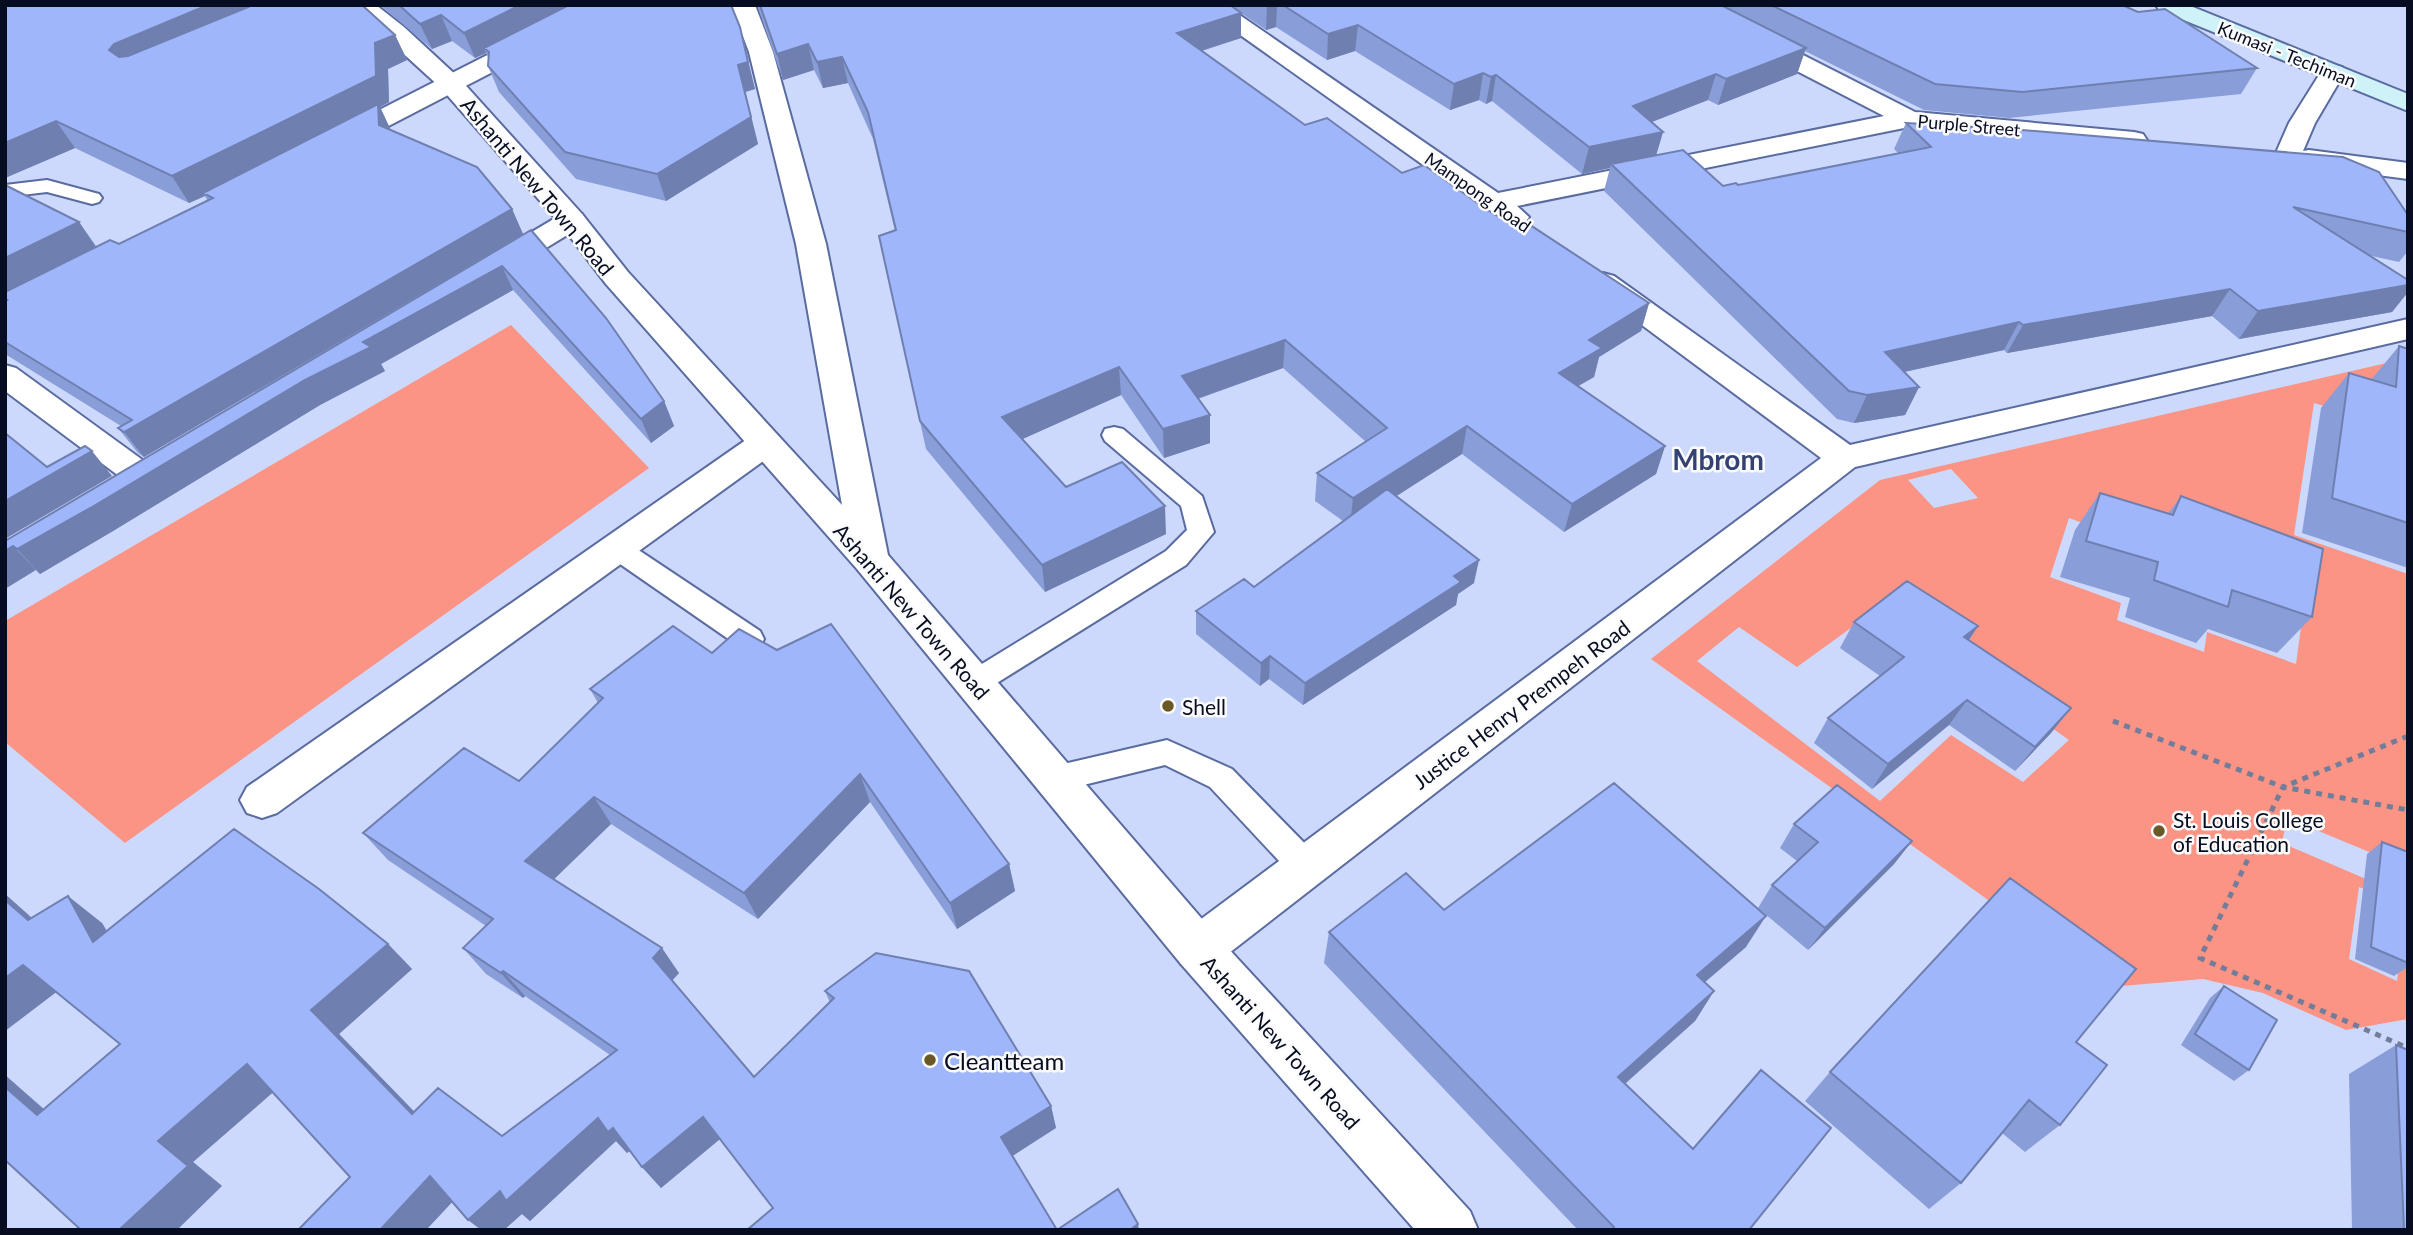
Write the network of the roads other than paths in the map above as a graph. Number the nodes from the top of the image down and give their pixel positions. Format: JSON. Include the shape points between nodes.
{"nodes":[{"id":1,"x":361,"y":5,"type":"edge"},
{"id":2,"x":604,"y":5,"type":"edge"},
{"id":3,"x":743,"y":5,"type":"edge"},
{"id":4,"x":1209,"y":5,"type":"edge"},
{"id":5,"x":1687,"y":5,"type":"edge"},
{"id":6,"x":2167,"y":5,"type":"edge"},
{"id":7,"x":2220,"y":5,"type":"edge"},
{"id":8,"x":2333,"y":72,"type":"junction"},
{"id":9,"x":2408,"y":82,"type":"edge"},
{"id":10,"x":450,"y":83,"type":"junction"},
{"id":11,"x":2408,"y":103,"type":"edge"},
{"id":12,"x":1909,"y":119,"type":"junction"},
{"id":13,"x":2153,"y":142,"type":"edge"},
{"id":14,"x":2261,"y":152,"type":"edge"},
{"id":15,"x":314,"y":153,"type":"edge"},
{"id":16,"x":2288,"y":155,"type":"junction"},
{"id":17,"x":2408,"y":171,"type":"edge"},
{"id":18,"x":5,"y":191,"type":"edge"},
{"id":19,"x":92,"y":198,"type":"dead end"},
{"id":20,"x":1494,"y":202,"type":"junction"},
{"id":21,"x":572,"y":220,"type":"junction"},
{"id":22,"x":1539,"y":235,"type":"edge"},
{"id":23,"x":1583,"y":268,"type":"edge"},
{"id":24,"x":465,"y":285,"type":"edge"},
{"id":25,"x":2408,"y":329,"type":"edge"},
{"id":26,"x":5,"y":375,"type":"edge"},
{"id":27,"x":1114,"y":435,"type":"dead end"},
{"id":28,"x":765,"y":443,"type":"junction"},
{"id":29,"x":1844,"y":458,"type":"junction"},
{"id":30,"x":143,"y":477,"type":"edge"},
{"id":31,"x":616,"y":548,"type":"junction"},
{"id":32,"x":870,"y":559,"type":"junction"},
{"id":33,"x":750,"y":639,"type":"edge"},
{"id":34,"x":974,"y":683,"type":"junction"},
{"id":35,"x":1055,"y":779,"type":"junction"},
{"id":36,"x":262,"y":800,"type":"dead end"},
{"id":37,"x":1306,"y":867,"type":"junction"},
{"id":38,"x":1198,"y":950,"type":"junction"},
{"id":39,"x":1451,"y":1230,"type":"edge"}],
"edges":[{"from":1,"to":10,"type":"street","name":"Ashanti New Town Road"},
{"from":2,"to":10,"type":"street"},
{"from":3,"to":32,"type":"street","via":[[761,52],[811,244]]},
{"from":4,"to":20,"type":"street","name":"Mampong Road"},
{"from":5,"to":12,"type":"street"},
{"from":6,"to":8,"type":"main road","name":"Kumasi - Techiman"},
{"from":7,"to":9,"type":"main road","name":"Kumasi - Techiman"},
{"from":8,"to":11,"type":"main road","name":"Kumasi - Techiman"},
{"from":8,"to":16,"type":"street"},
{"from":10,"to":15,"type":"street"},
{"from":10,"to":21,"type":"street","name":"Ashanti New Town Road"},
{"from":12,"to":13,"type":"street","name":"Purple Street"},
{"from":12,"to":20,"type":"street","name":"Purple Street"},
{"from":14,"to":16,"type":"street"},
{"from":16,"to":17,"type":"street"},
{"from":18,"to":19,"type":"lane","via":[[47,186]]},
{"from":20,"to":22,"type":"street","name":"Mampong Road"},
{"from":21,"to":24,"type":"street"},
{"from":21,"to":28,"type":"street","name":"Ashanti New Town Road","via":[[617,278]]},
{"from":23,"to":29,"type":"street"},
{"from":25,"to":29,"type":"street"},
{"from":26,"to":30,"type":"street"},
{"from":27,"to":34,"type":"lane","via":[[1193,502],[1201,532],[1176,558]]},
{"from":28,"to":31,"type":"street"},
{"from":28,"to":32,"type":"street","name":"Ashanti New Town Road"},
{"from":29,"to":37,"type":"street","name":"Justice Henry Prempeh Road"},
{"from":31,"to":33,"type":"lane"},
{"from":31,"to":36,"type":"street"},
{"from":32,"to":34,"type":"street","name":"Ashanti New Town Road"},
{"from":34,"to":35,"type":"street","name":"Ashanti New Town Road"},
{"from":35,"to":37,"type":"lane","via":[[1167,752],[1221,778]]},
{"from":35,"to":38,"type":"street","name":"Ashanti New Town Road"},
{"from":37,"to":38,"type":"street","name":"Justice Henry Prempeh Road"},
{"from":38,"to":39,"type":"street","name":"Ashanti New Town Road"}]}
